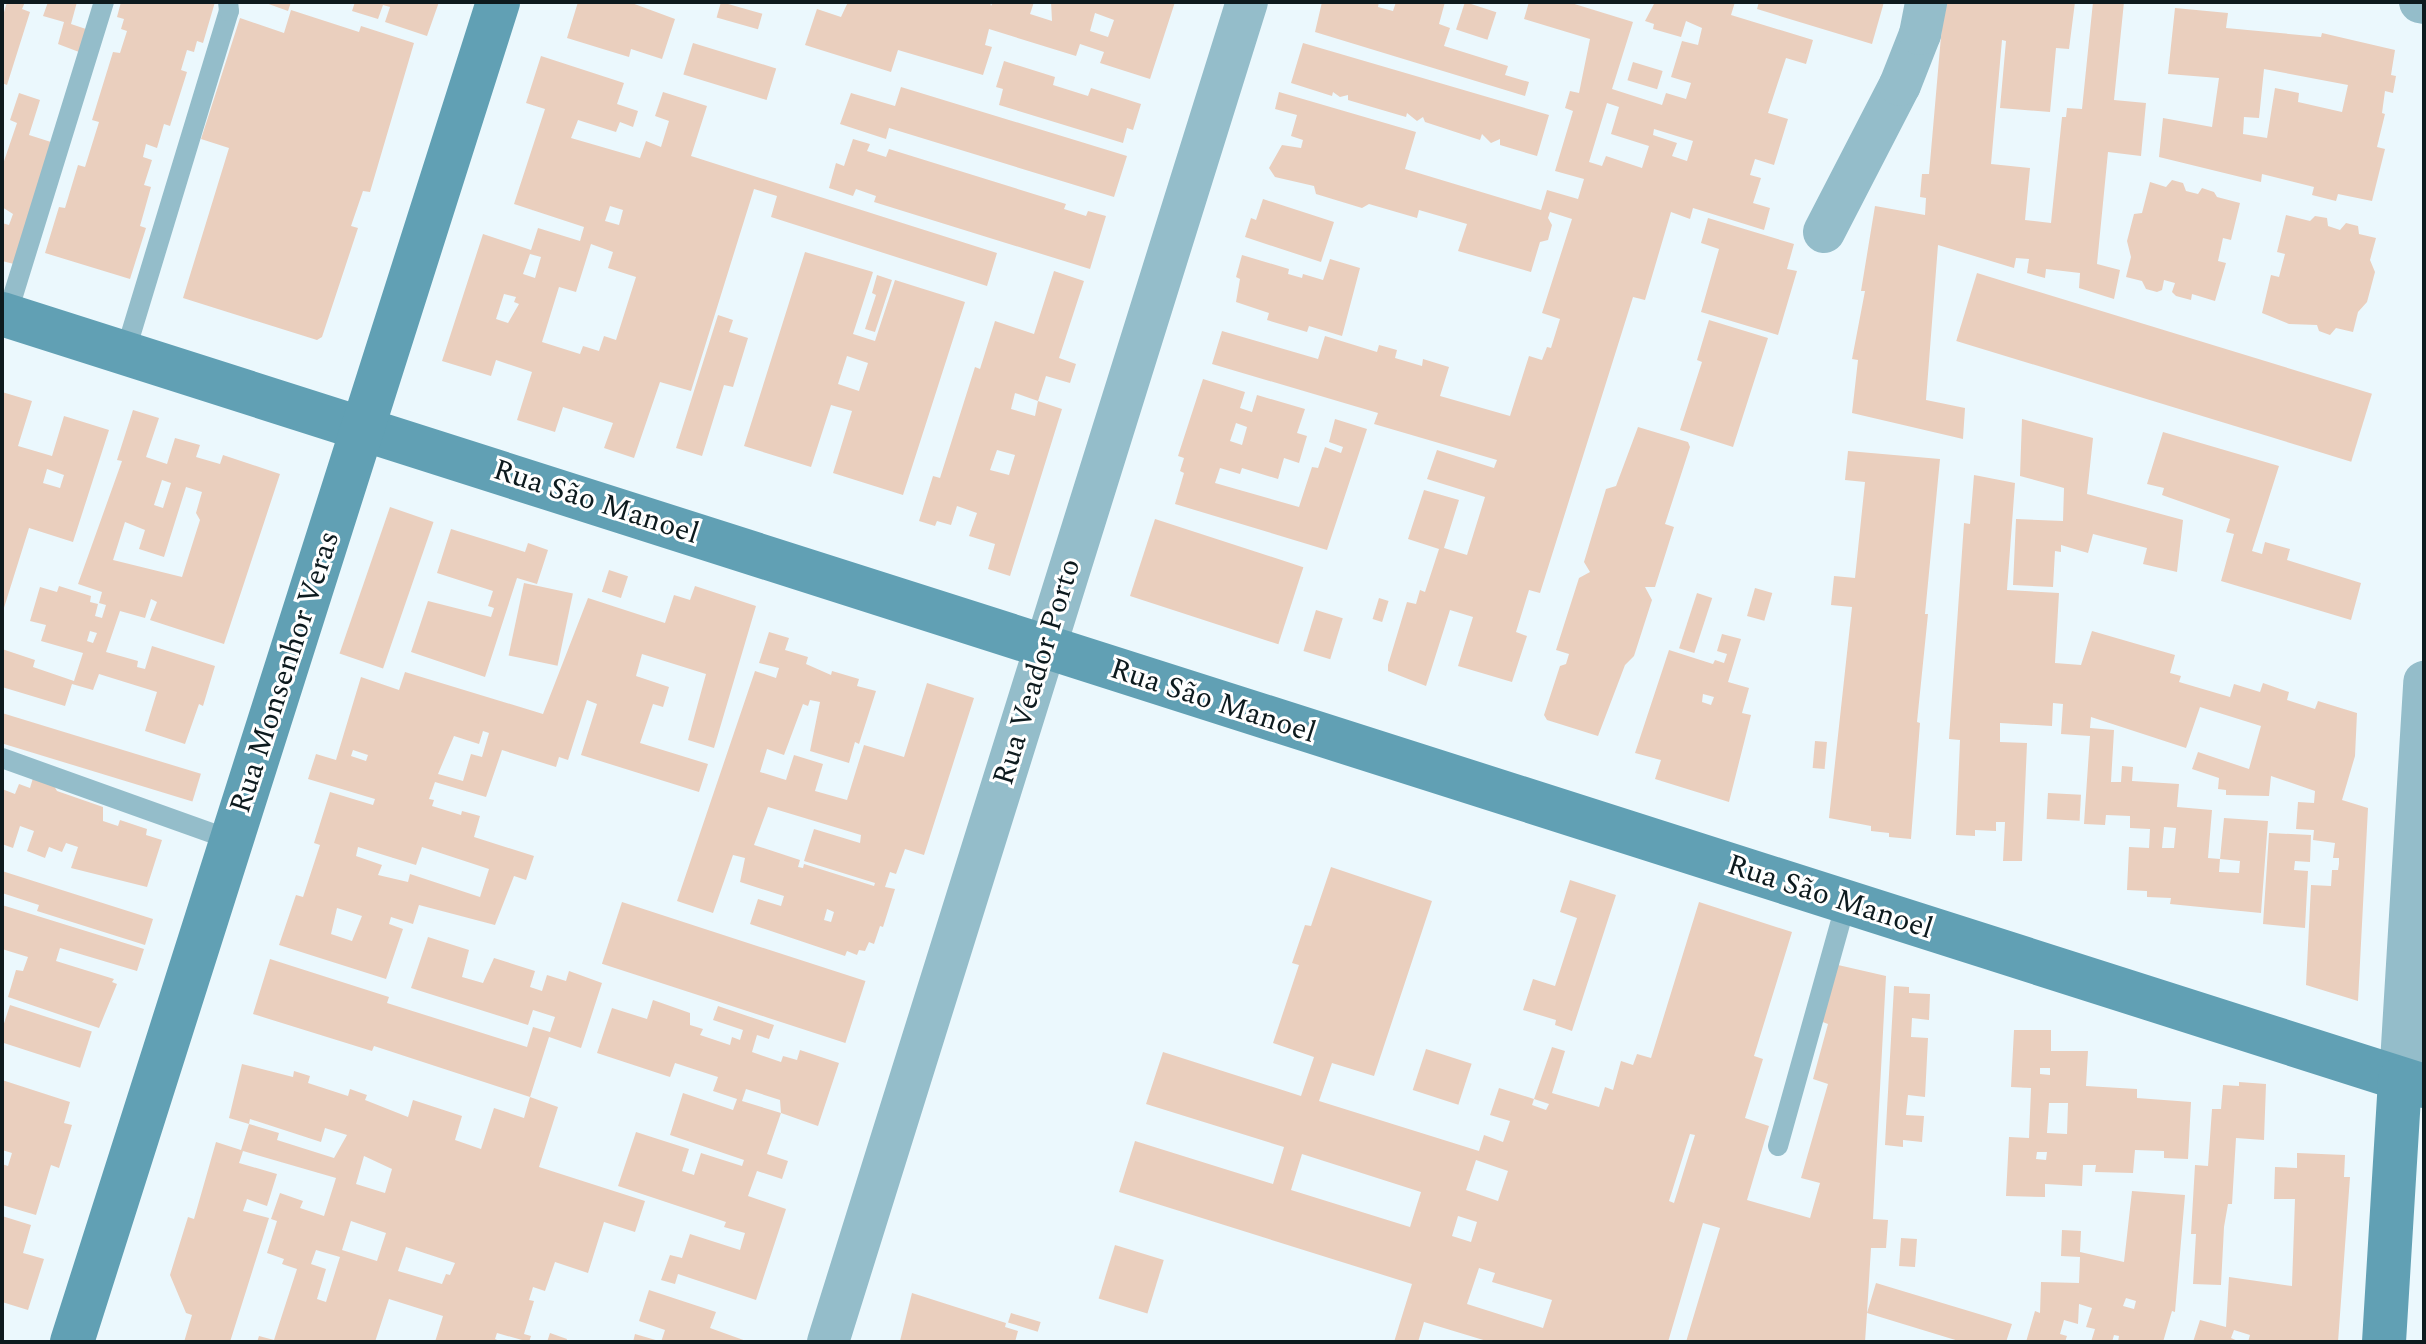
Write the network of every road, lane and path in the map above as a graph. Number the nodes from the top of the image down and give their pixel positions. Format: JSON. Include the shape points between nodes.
{"nodes":[{"id":1,"x":104,"y":2,"type":"edge"},
{"id":2,"x":228,"y":2,"type":"edge"},
{"id":3,"x":498,"y":2,"type":"edge"},
{"id":4,"x":1247,"y":2,"type":"edge"},
{"id":5,"x":1926,"y":2,"type":"edge"},
{"id":6,"x":1824,"y":232,"type":"dead end"},
{"id":7,"x":5,"y":314,"type":"edge"},
{"id":8,"x":125,"y":353,"type":"junction"},
{"id":9,"x":363,"y":427,"type":"junction"},
{"id":10,"x":1045,"y":647,"type":"junction"},
{"id":11,"x":2424,"y":682,"type":"edge"},
{"id":12,"x":2,"y":758,"type":"edge"},
{"id":13,"x":231,"y":840,"type":"junction"},
{"id":14,"x":1846,"y":902,"type":"junction"},
{"id":15,"x":2412,"y":1082,"type":"edge"},
{"id":16,"x":1778,"y":1146,"type":"dead end"},
{"id":17,"x":72,"y":1342,"type":"edge"},
{"id":18,"x":828,"y":1342,"type":"edge"},
{"id":19,"x":2384,"y":1342,"type":"edge"}],
"edges":[{"from":1,"to":7,"type":"lane"},
{"from":2,"to":8,"type":"lane"},
{"from":3,"to":9,"type":"street","name":"Rua Monsenhor Veras"},
{"from":4,"to":10,"type":"street","name":"Rua Veador Porto"},
{"from":5,"to":6,"type":"street","via":[[1900,85]]},
{"from":7,"to":8,"type":"street","name":"Rua São Manoel"},
{"from":8,"to":9,"type":"street","name":"Rua São Manoel"},
{"from":9,"to":10,"type":"street","name":"Rua São Manoel"},
{"from":9,"to":13,"type":"street","name":"Rua Monsenhor Veras"},
{"from":10,"to":14,"type":"street","name":"Rua São Manoel"},
{"from":10,"to":18,"type":"street","name":"Rua Veador Porto"},
{"from":11,"to":15,"type":"street"},
{"from":12,"to":13,"type":"lane"},
{"from":13,"to":17,"type":"street","name":"Rua Monsenhor Veras"},
{"from":14,"to":15,"type":"street","name":"Rua São Manoel"},
{"from":14,"to":16,"type":"lane"},
{"from":15,"to":19,"type":"street"}]}
